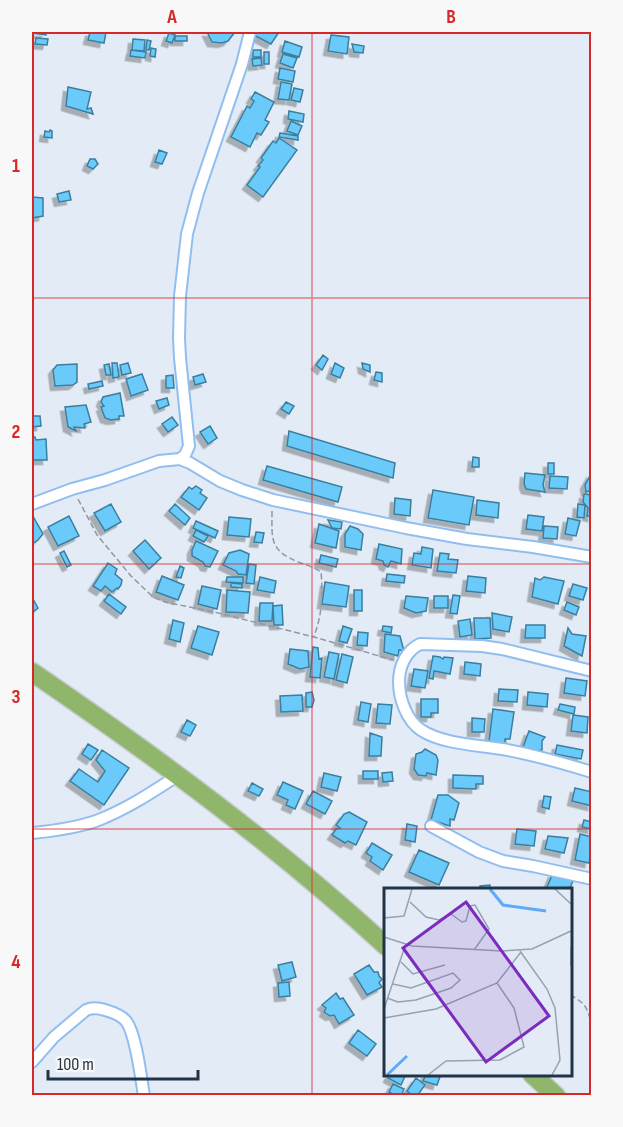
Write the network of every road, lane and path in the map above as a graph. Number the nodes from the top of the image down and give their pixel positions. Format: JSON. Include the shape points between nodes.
{"nodes":[{"id":1,"x":250,"y":32,"type":"edge"},
{"id":2,"x":180,"y":459,"type":"junction"},
{"id":3,"x":72,"y":489,"type":"junction"},
{"id":4,"x":273,"y":500,"type":"junction"},
{"id":5,"x":32,"y":504,"type":"edge"},
{"id":6,"x":591,"y":557,"type":"edge"},
{"id":7,"x":314,"y":637,"type":"junction"},
{"id":8,"x":403,"y":662,"type":"junction"},
{"id":9,"x":591,"y":671,"type":"edge"},
{"id":10,"x":32,"y":672,"type":"edge"},
{"id":11,"x":591,"y":772,"type":"edge"},
{"id":12,"x":177,"y":776,"type":"junction"},
{"id":13,"x":431,"y":826,"type":"dead end"},
{"id":14,"x":32,"y":833,"type":"edge"},
{"id":15,"x":591,"y":879,"type":"edge"},
{"id":16,"x":384,"y":944,"type":"edge"},
{"id":17,"x":572,"y":996,"type":"edge"},
{"id":18,"x":591,"y":1024,"type":"edge"},
{"id":19,"x":32,"y":1062,"type":"edge"},
{"id":20,"x":534,"y":1076,"type":"edge"},
{"id":21,"x":144,"y":1095,"type":"edge"},
{"id":22,"x":556,"y":1095,"type":"edge"}],
"edges":[{"from":1,"to":2,"type":"street","via":[[187,234],[179,338],[189,446]]},
{"from":2,"to":3,"type":"street","via":[[159,461]]},
{"from":2,"to":4,"type":"street","via":[[220,481]]},
{"from":3,"to":5,"type":"street"},
{"from":3,"to":7,"type":"path","via":[[97,535],[153,597]]},
{"from":4,"to":6,"type":"street","via":[[467,539]]},
{"from":4,"to":7,"type":"path","via":[[274,544],[292,559],[321,572],[320,622]]},
{"from":7,"to":8,"type":"path"},
{"from":8,"to":9,"type":"street","via":[[420,644],[482,646]]},
{"from":8,"to":11,"type":"street","via":[[398,679],[402,702],[421,730],[443,739],[546,758]]},
{"from":10,"to":12,"type":"highway"},
{"from":12,"to":14,"type":"street","via":[[94,821]]},
{"from":12,"to":16,"type":"highway","via":[[302,872]]},
{"from":13,"to":15,"type":"street","via":[[503,861]]},
{"from":17,"to":18,"type":"path","via":[[586,1007]]},
{"from":19,"to":21,"type":"street","via":[[86,1010],[109,1011],[124,1019],[129,1027]]},
{"from":20,"to":22,"type":"highway"}]}
